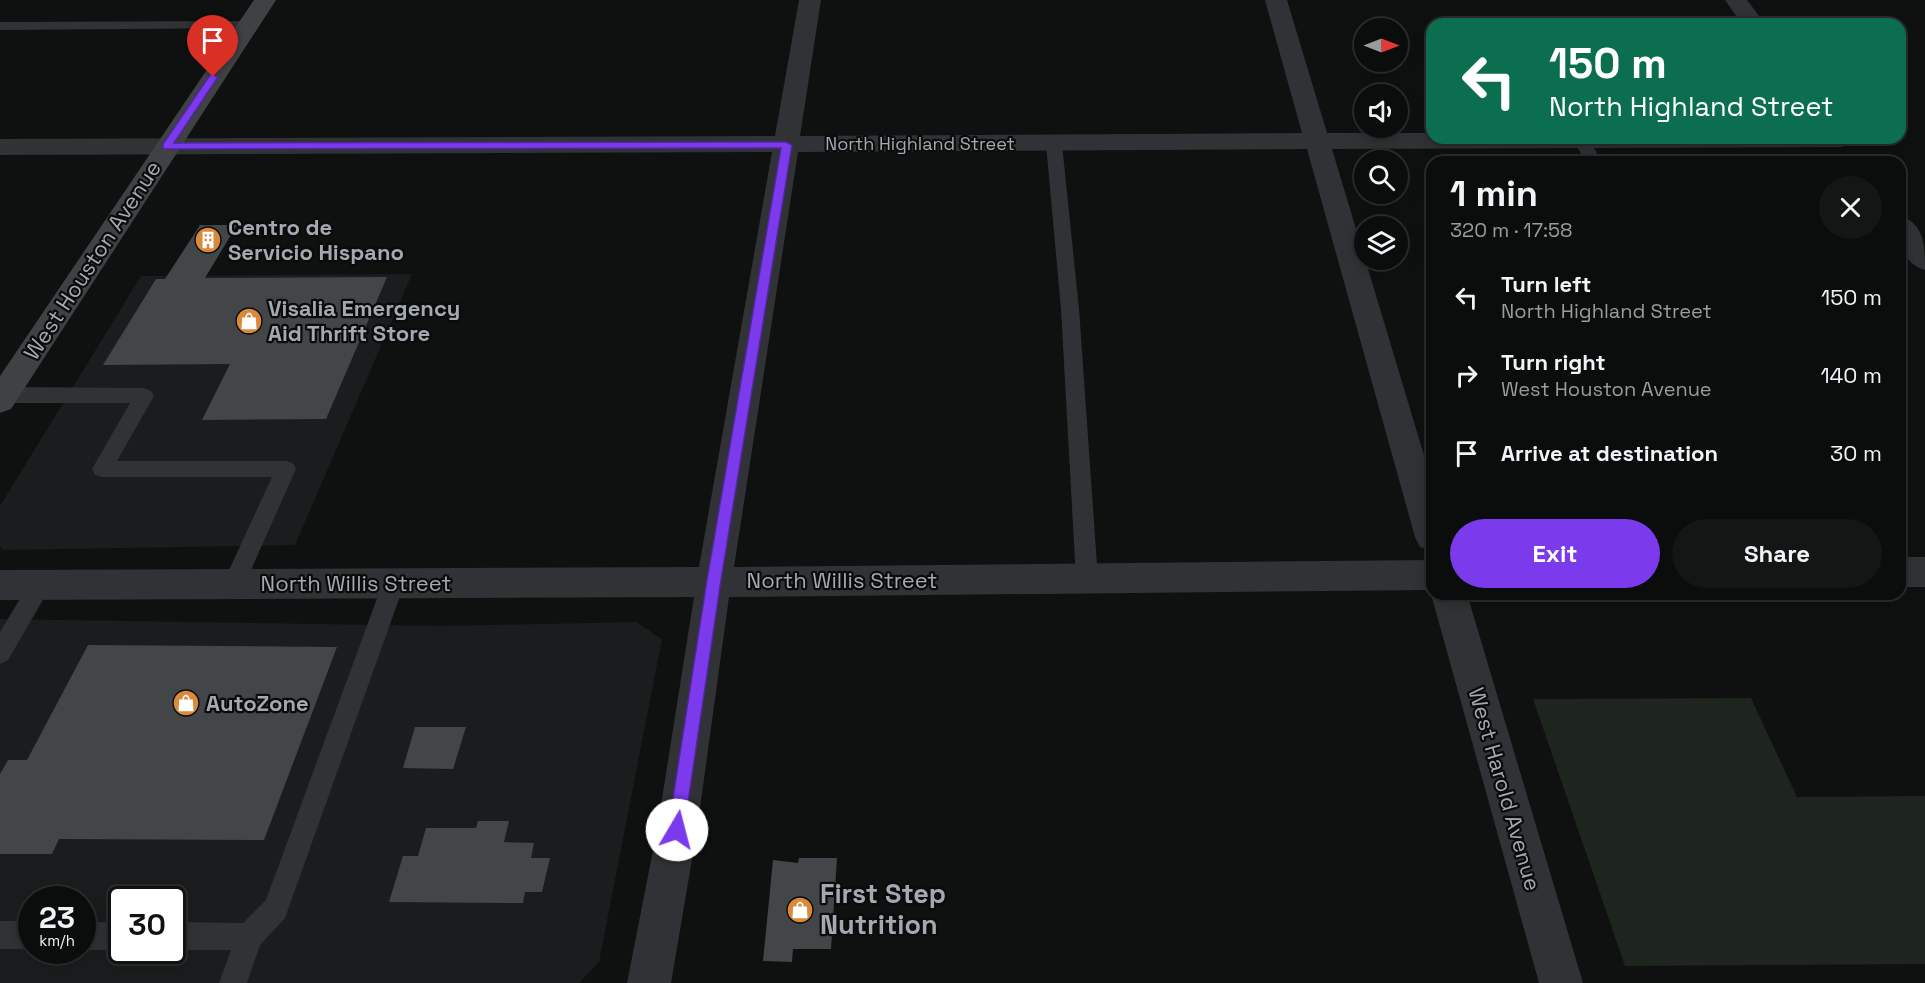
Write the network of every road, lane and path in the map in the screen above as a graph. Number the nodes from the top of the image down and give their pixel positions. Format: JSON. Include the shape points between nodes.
{"nodes":[{"id":1,"x":265,"y":0,"type":"edge"},
{"id":2,"x":810,"y":0,"type":"edge"},
{"id":3,"x":1276,"y":0,"type":"edge"},
{"id":4,"x":1736,"y":0,"type":"edge"},
{"id":5,"x":1750,"y":18,"type":"edge"},
{"id":6,"x":249,"y":25,"type":"junction"},
{"id":7,"x":0,"y":26,"type":"edge"},
{"id":8,"x":1317,"y":141,"type":"junction"},
{"id":9,"x":1054,"y":144,"type":"junction"},
{"id":10,"x":1724,"y":144,"type":"edge"},
{"id":11,"x":786,"y":145,"type":"junction"},
{"id":12,"x":166,"y":146,"type":"junction"},
{"id":13,"x":0,"y":147,"type":"edge"},
{"id":14,"x":1588,"y":151,"type":"edge"},
{"id":15,"x":1906,"y":233,"type":"edge"},
{"id":16,"x":1925,"y":260,"type":"edge"},
{"id":17,"x":2,"y":398,"type":"edge"},
{"id":18,"x":1426,"y":516,"type":"edge"},
{"id":19,"x":1906,"y":572,"type":"edge"},
{"id":20,"x":1925,"y":572,"type":"edge"},
{"id":21,"x":1426,"y":575,"type":"edge"},
{"id":22,"x":1087,"y":579,"type":"junction"},
{"id":23,"x":714,"y":580,"type":"junction"},
{"id":24,"x":234,"y":583,"type":"junction"},
{"id":25,"x":0,"y":585,"type":"edge"},
{"id":26,"x":393,"y":585,"type":"junction"},
{"id":27,"x":40,"y":586,"type":"junction"},
{"id":28,"x":1451,"y":600,"type":"edge"},
{"id":29,"x":0,"y":653,"type":"edge"},
{"id":30,"x":0,"y":935,"type":"edge"},
{"id":31,"x":18,"y":936,"type":"edge"},
{"id":32,"x":186,"y":936,"type":"edge"},
{"id":33,"x":249,"y":937,"type":"junction"},
{"id":34,"x":233,"y":983,"type":"edge"},
{"id":35,"x":649,"y":983,"type":"edge"},
{"id":36,"x":1561,"y":983,"type":"edge"}],
"edges":[{"from":1,"to":6,"type":"main road","name":"West Houston Avenue"},
{"from":2,"to":11,"type":"street"},
{"from":3,"to":8,"type":"street"},
{"from":4,"to":5,"type":"street"},
{"from":6,"to":7,"type":"lane"},
{"from":6,"to":12,"type":"main road","name":"West Houston Avenue"},
{"from":8,"to":9,"type":"street","name":"North Highland Street"},
{"from":8,"to":14,"type":"street","name":"North Highland Street"},
{"from":8,"to":18,"type":"street"},
{"from":9,"to":11,"type":"street","name":"North Highland Street"},
{"from":9,"to":22,"type":"lane","via":[[1070,309]]},
{"from":10,"to":14,"type":"street","name":"North Highland Street"},
{"from":11,"to":12,"type":"street","name":"North Highland Street"},
{"from":11,"to":23,"type":"street"},
{"from":12,"to":13,"type":"street","name":"North Highland Street"},
{"from":12,"to":17,"type":"main road","name":"West Houston Avenue"},
{"from":15,"to":16,"type":"street"},
{"from":17,"to":24,"type":"lane","via":[[144,396],[102,469],[286,469]]},
{"from":19,"to":20,"type":"street"},
{"from":21,"to":22,"type":"street","name":"North Willis Street"},
{"from":22,"to":23,"type":"street","name":"North Willis Street"},
{"from":23,"to":26,"type":"street","name":"North Willis Street"},
{"from":23,"to":35,"type":"street","via":[[677,830]]},
{"from":24,"to":26,"type":"street","name":"North Willis Street"},
{"from":24,"to":27,"type":"street","name":"North Willis Street"},
{"from":25,"to":27,"type":"street","name":"North Willis Street"},
{"from":26,"to":33,"type":"lane","via":[[276,909]]},
{"from":27,"to":29,"type":"lane"},
{"from":28,"to":36,"type":"street","name":"West Harold Avenue"},
{"from":30,"to":31,"type":"lane"},
{"from":32,"to":33,"type":"lane"},
{"from":33,"to":34,"type":"lane"}]}
